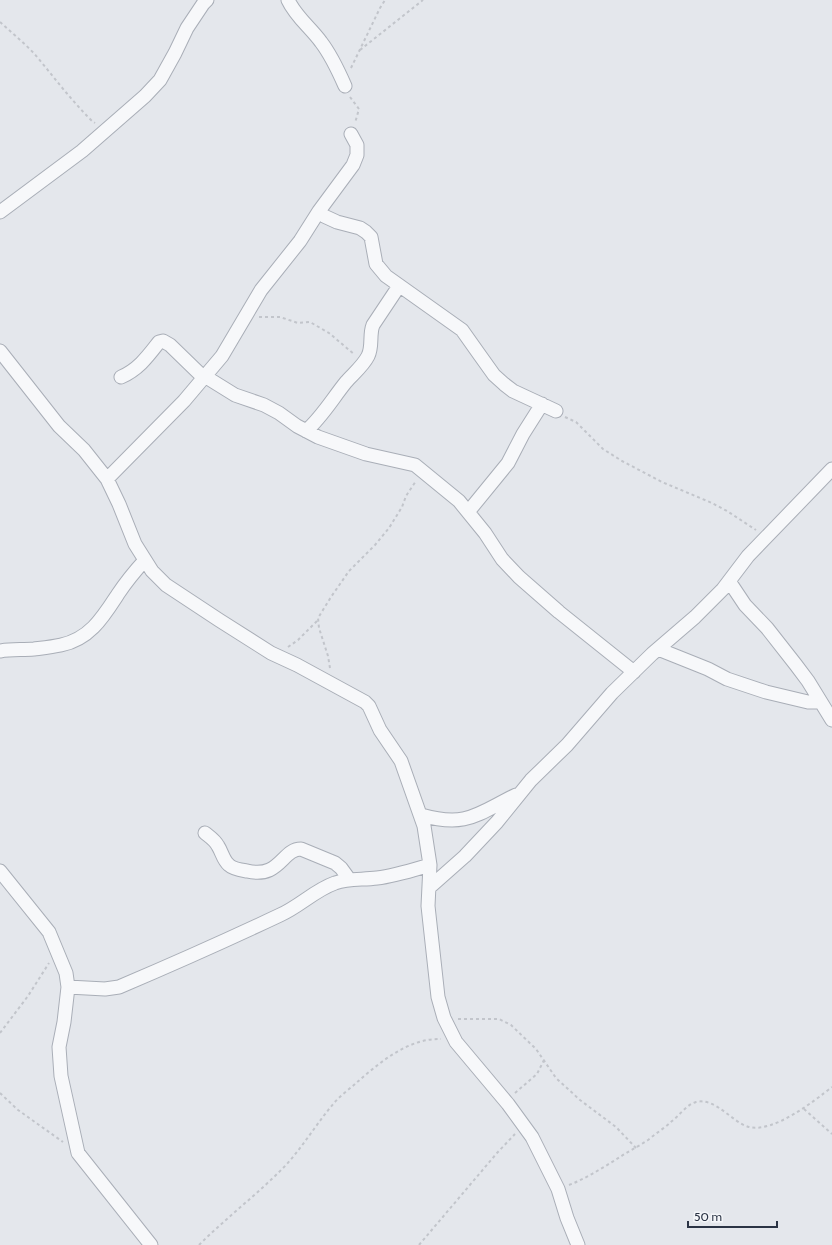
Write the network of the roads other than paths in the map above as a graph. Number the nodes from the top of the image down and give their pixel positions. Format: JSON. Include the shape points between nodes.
{"nodes":[{"id":1,"x":207,"y":0,"type":"edge"},
{"id":2,"x":288,"y":0,"type":"edge"},
{"id":3,"x":345,"y":86,"type":"road end"},
{"id":4,"x":351,"y":134,"type":"road end"},
{"id":5,"x":319,"y":211,"type":"junction"},
{"id":6,"x":0,"y":212,"type":"edge"},
{"id":7,"x":399,"y":286,"type":"junction"},
{"id":8,"x":0,"y":351,"type":"edge"},
{"id":9,"x":121,"y":377,"type":"dead end"},
{"id":10,"x":205,"y":378,"type":"junction"},
{"id":11,"x":542,"y":404,"type":"junction"},
{"id":12,"x":556,"y":411,"type":"road end"},
{"id":13,"x":306,"y":431,"type":"junction"},
{"id":14,"x":832,"y":469,"type":"edge"},
{"id":15,"x":107,"y":479,"type":"junction"},
{"id":16,"x":468,"y":512,"type":"junction"},
{"id":17,"x":144,"y":560,"type":"junction"},
{"id":18,"x":729,"y":581,"type":"junction"},
{"id":19,"x":658,"y":649,"type":"junction"},
{"id":20,"x":0,"y":651,"type":"edge"},
{"id":21,"x":634,"y":672,"type":"junction"},
{"id":22,"x":820,"y":702,"type":"junction"},
{"id":23,"x":832,"y":720,"type":"edge"},
{"id":24,"x":522,"y":792,"type":"junction"},
{"id":25,"x":421,"y":815,"type":"junction"},
{"id":26,"x":205,"y":833,"type":"dead end"},
{"id":27,"x":430,"y":865,"type":"junction"},
{"id":28,"x":0,"y":871,"type":"edge"},
{"id":29,"x":349,"y":880,"type":"junction"},
{"id":30,"x":430,"y":887,"type":"junction"},
{"id":31,"x":68,"y":987,"type":"junction"},
{"id":32,"x":151,"y":1245,"type":"edge"},
{"id":33,"x":578,"y":1245,"type":"edge"}],
"edges":[{"from":1,"to":6,"type":"street","via":[[187,28],[160,80],[145,96],[82,151]]},
{"from":2,"to":3,"type":"street","via":[[334,61]]},
{"from":4,"to":5,"type":"street","via":[[357,145],[357,156]]},
{"from":5,"to":7,"type":"street","via":[[337,222],[366,232],[371,237],[376,264]]},
{"from":5,"to":10,"type":"street","via":[[300,241],[261,290],[222,356]]},
{"from":7,"to":11,"type":"street","via":[[462,330],[504,384],[513,391]]},
{"from":7,"to":13,"type":"street","via":[[373,325],[368,356],[319,419]]},
{"from":8,"to":15,"type":"street","via":[[55,421],[84,450]]},
{"from":9,"to":10,"type":"street","via":[[142,363],[163,340]]},
{"from":10,"to":13,"type":"street","via":[[235,395],[264,405]]},
{"from":10,"to":15,"type":"street"},
{"from":11,"to":12,"type":"street"},
{"from":11,"to":16,"type":"street","via":[[508,463]]},
{"from":13,"to":16,"type":"street","via":[[349,449],[415,464],[459,501]]},
{"from":14,"to":18,"type":"street","via":[[748,556]]},
{"from":15,"to":17,"type":"street"},
{"from":16,"to":21,"type":"street","via":[[502,560],[519,577]]},
{"from":17,"to":20,"type":"street","via":[[92,630],[61,645]]},
{"from":17,"to":25,"type":"street","via":[[166,585],[219,620],[271,653],[369,706],[380,730],[401,761]]},
{"from":18,"to":19,"type":"street","via":[[695,617]]},
{"from":18,"to":22,"type":"street","via":[[745,605],[796,665]]},
{"from":19,"to":21,"type":"street"},
{"from":19,"to":22,"type":"street","via":[[727,679],[766,692],[808,702]]},
{"from":21,"to":24,"type":"street"},
{"from":22,"to":23,"type":"street"},
{"from":24,"to":25,"type":"street","via":[[472,818],[449,821]]},
{"from":24,"to":30,"type":"street","via":[[465,856]]},
{"from":25,"to":27,"type":"street"},
{"from":26,"to":29,"type":"street","via":[[234,868],[253,872],[267,871],[292,851],[301,848],[336,863]]},
{"from":27,"to":29,"type":"street","via":[[386,877]]},
{"from":27,"to":30,"type":"street"},
{"from":28,"to":31,"type":"street","via":[[49,932],[66,973]]},
{"from":29,"to":31,"type":"street","via":[[336,882],[287,912],[119,987]]},
{"from":30,"to":33,"type":"street","via":[[429,914],[438,997],[444,1018],[456,1042],[525,1125],[558,1189]]},
{"from":31,"to":32,"type":"street","via":[[59,1047],[61,1076],[78,1153]]}]}
